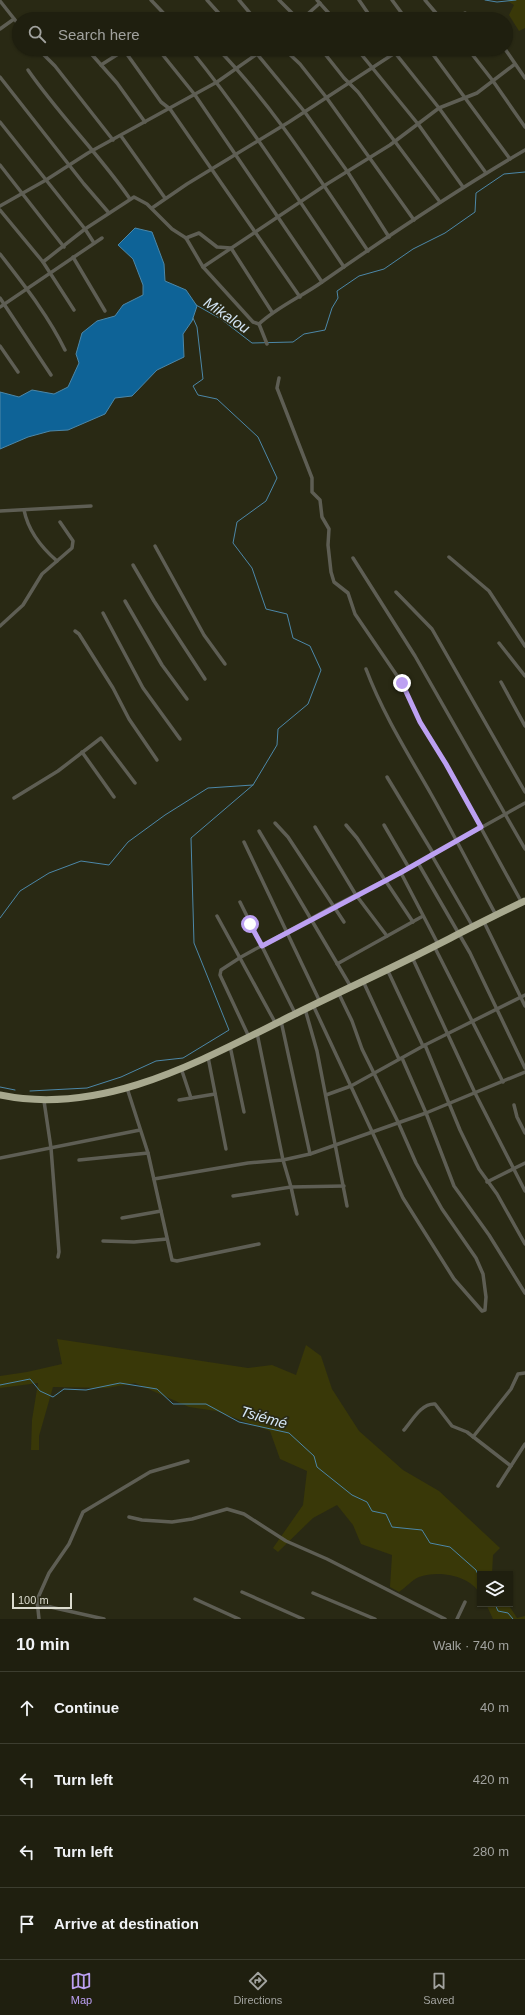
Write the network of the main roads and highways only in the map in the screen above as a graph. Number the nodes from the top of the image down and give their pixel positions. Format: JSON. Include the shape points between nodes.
{"nodes":[{"id":1,"x":523,"y":902,"type":"edge"},
{"id":2,"x":0,"y":1095,"type":"edge"}],
"edges":[{"from":1,"to":2,"type":"highway","via":[[249,1037],[149,1082],[97,1094],[44,1101]]}]}
